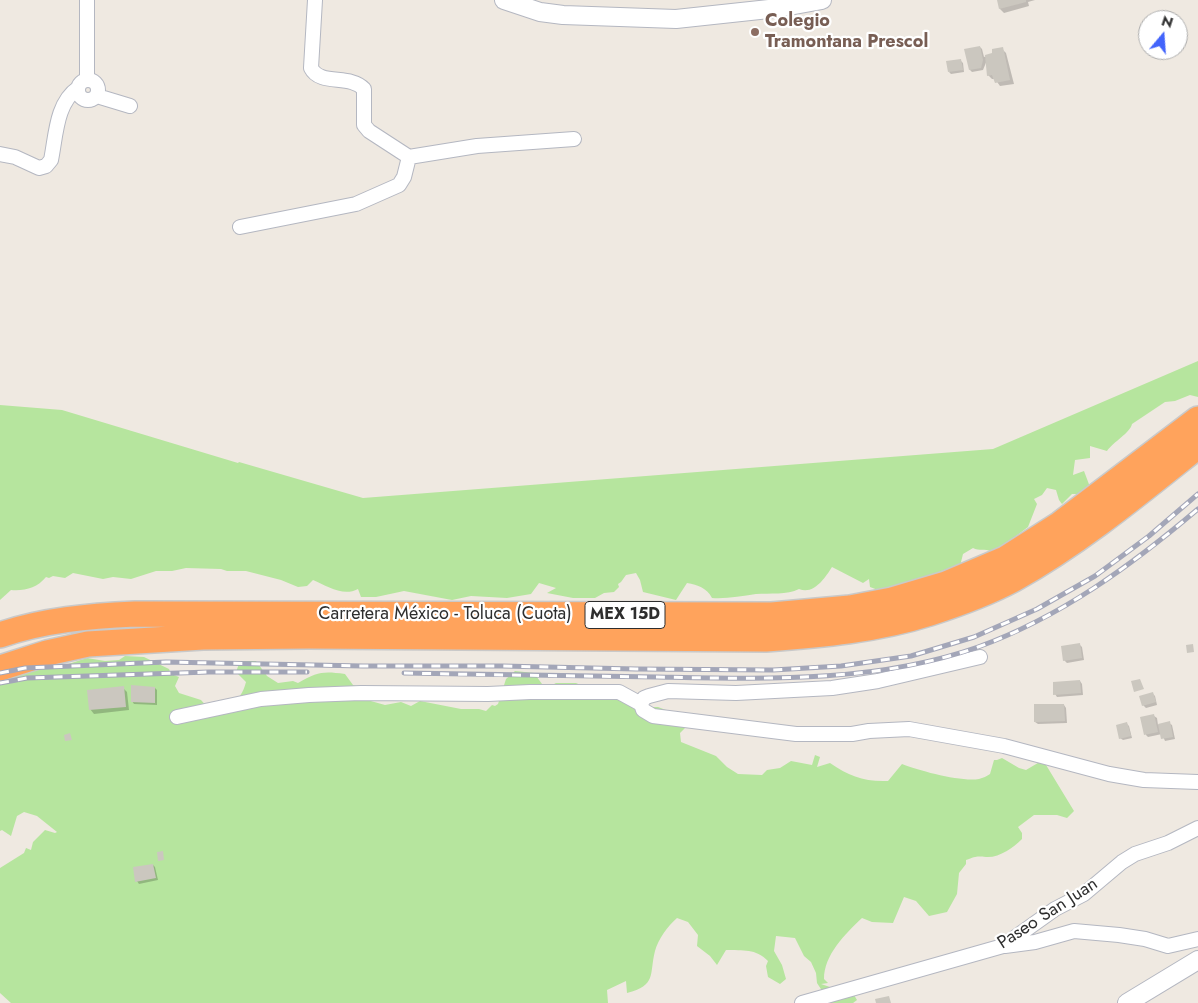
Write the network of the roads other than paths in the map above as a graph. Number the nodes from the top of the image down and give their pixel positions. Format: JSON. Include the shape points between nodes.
{"nodes":[{"id":1,"x":87,"y":0,"type":"edge"},
{"id":2,"x":315,"y":0,"type":"edge"},
{"id":3,"x":504,"y":0,"type":"edge"},
{"id":4,"x":822,"y":0,"type":"edge"},
{"id":5,"x":776,"y":4,"type":"edge"},
{"id":6,"x":83,"y":84,"type":"junction"},
{"id":7,"x":130,"y":106,"type":"dead end"},
{"id":8,"x":574,"y":138,"type":"dead end"},
{"id":9,"x":0,"y":154,"type":"edge"},
{"id":10,"x":409,"y":157,"type":"junction"},
{"id":11,"x":240,"y":227,"type":"dead end"},
{"id":12,"x":1198,"y":419,"type":"edge"},
{"id":13,"x":1198,"y":446,"type":"edge"},
{"id":14,"x":0,"y":635,"type":"edge"},
{"id":15,"x":980,"y":657,"type":"dead end"},
{"id":16,"x":0,"y":668,"type":"edge"},
{"id":17,"x":641,"y":704,"type":"junction"},
{"id":18,"x":177,"y":717,"type":"dead end"},
{"id":19,"x":1198,"y":782,"type":"edge"},
{"id":20,"x":1198,"y":828,"type":"edge"},
{"id":21,"x":1198,"y":939,"type":"edge"},
{"id":22,"x":1003,"y":946,"type":"junction"},
{"id":23,"x":1198,"y":960,"type":"edge"},
{"id":24,"x":802,"y":1003,"type":"edge"},
{"id":25,"x":1127,"y":1003,"type":"edge"}],
"edges":[{"from":1,"to":6,"type":"street"},
{"from":2,"to":10,"type":"street","via":[[313,73],[360,84],[364,89],[366,128]]},
{"from":3,"to":5,"type":"street","via":[[540,12],[563,15],[666,18]]},
{"from":4,"to":5,"type":"street"},
{"from":6,"to":7,"type":"street","via":[[95,81],[99,91],[97,96]]},
{"from":6,"to":9,"type":"street","via":[[71,93],[62,108],[46,166],[39,168]]},
{"from":8,"to":10,"type":"street","via":[[478,146]]},
{"from":10,"to":11,"type":"street","via":[[404,178],[398,185],[356,204]]},
{"from":12,"to":14,"type":"highway","name":"Carretera México - Toluca (Cuota)","number":"MEX 15D","via":[[1060,524],[1005,559],[946,584],[859,607],[772,615],[134,614],[84,617]]},
{"from":13,"to":16,"type":"highway","name":"Carretera México - Toluca (Cuota)","number":"MEX 15D","via":[[1068,546],[1013,579],[928,614],[834,634],[766,639],[203,637],[88,644]]},
{"from":15,"to":17,"type":"street","via":[[878,681],[832,688],[736,693],[668,691],[644,698]]},
{"from":17,"to":18,"type":"street","via":[[619,692],[352,693],[261,699]]},
{"from":17,"to":19,"type":"street","via":[[643,710],[653,716],[796,734],[910,729],[1004,746],[1108,774],[1144,780]]},
{"from":20,"to":22,"type":"street","name":"Paseo San Juan","via":[[1135,854],[1084,894],[1055,909]]},
{"from":21,"to":22,"type":"street","via":[[1168,946],[1119,934],[1074,931],[1035,942]]},
{"from":22,"to":24,"type":"street","name":"Paseo San Juan"},
{"from":23,"to":25,"type":"street"}]}
